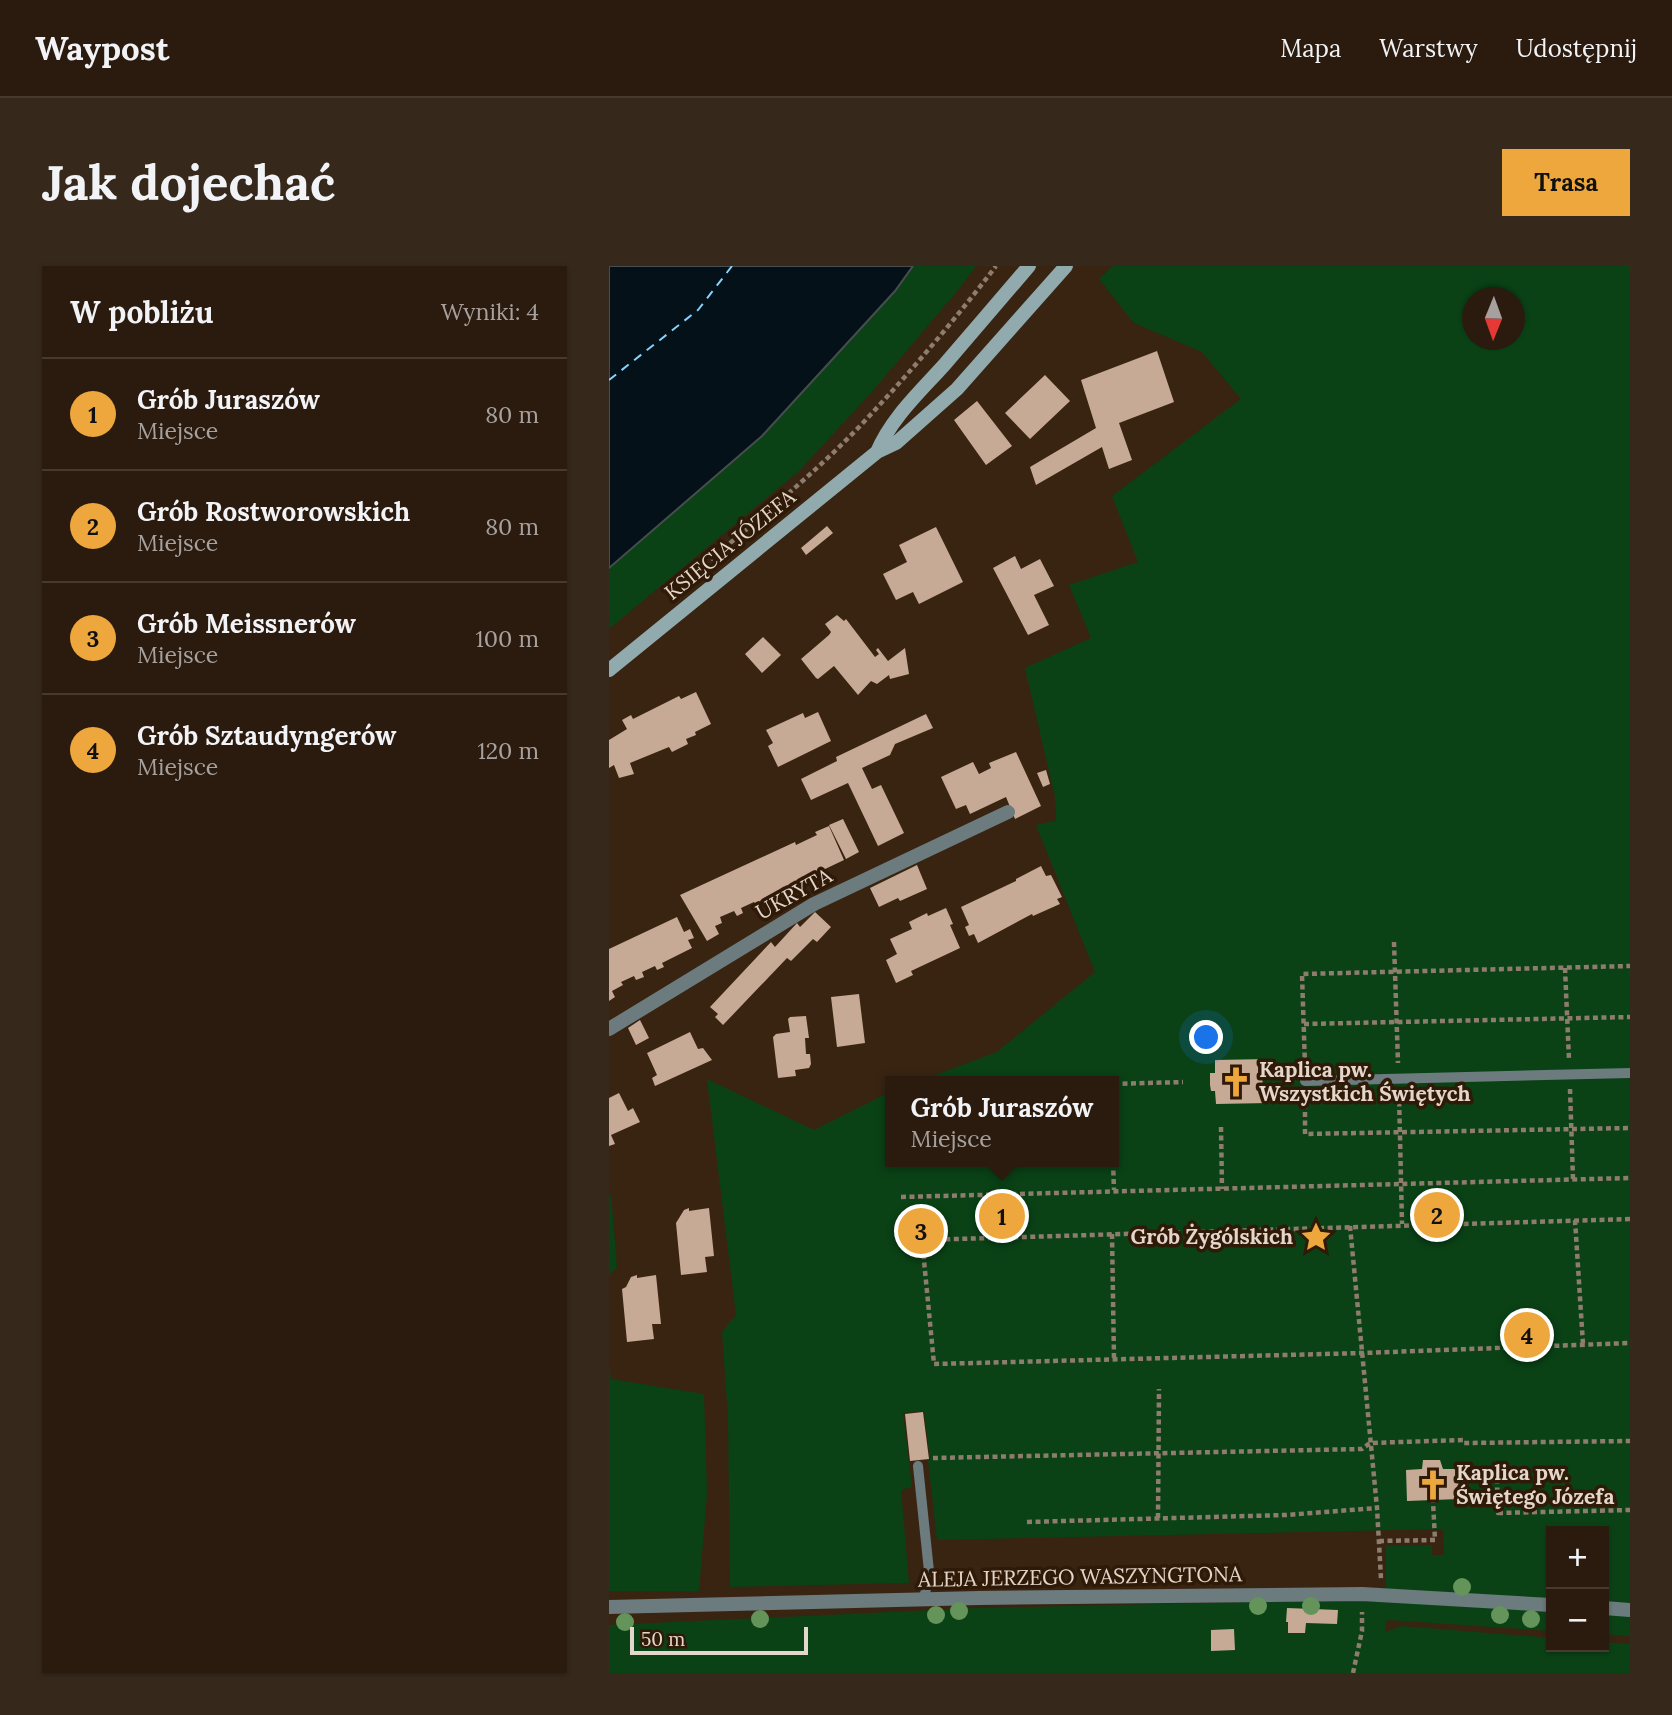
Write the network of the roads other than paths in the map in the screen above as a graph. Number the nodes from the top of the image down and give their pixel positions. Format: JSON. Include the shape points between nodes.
{"nodes":[{"id":1,"x":1029,"y":266,"type":"edge"},
{"id":2,"x":1065,"y":270,"type":"edge"},
{"id":3,"x":877,"y":452,"type":"junction"},
{"id":4,"x":609,"y":670,"type":"edge"},
{"id":5,"x":1008,"y":812,"type":"dead end"},
{"id":6,"x":609,"y":1029,"type":"edge"},
{"id":7,"x":1630,"y":1073,"type":"edge"},
{"id":8,"x":1305,"y":1081,"type":"road end"},
{"id":9,"x":918,"y":1466,"type":"dead end"},
{"id":10,"x":925,"y":1600,"type":"junction"},
{"id":11,"x":1546,"y":1605,"type":"edge"},
{"id":12,"x":609,"y":1607,"type":"edge"},
{"id":13,"x":1609,"y":1608,"type":"edge"},
{"id":14,"x":1630,"y":1610,"type":"edge"}],
"edges":[{"from":1,"to":3,"type":"street","name":"KSIĘCIA JÓZEFA","via":[[919,390],[885,433]]},
{"from":2,"to":3,"type":"street","name":"KSIĘCIA JÓZEFA","via":[[957,389],[896,443]]},
{"from":3,"to":4,"type":"street","name":"KSIĘCIA JÓZEFA"},
{"from":5,"to":6,"type":"street","name":"UKRYTA","via":[[814,904]]},
{"from":7,"to":8,"type":"lane"},
{"from":9,"to":10,"type":"lane","via":[[929,1571]]},
{"from":10,"to":11,"type":"street","name":"ALEJA JERZEGO WASZYNGTONA","via":[[1381,1594]]},
{"from":10,"to":12,"type":"street","name":"ALEJA JERZEGO WASZYNGTONA"},
{"from":13,"to":14,"type":"street"}]}
